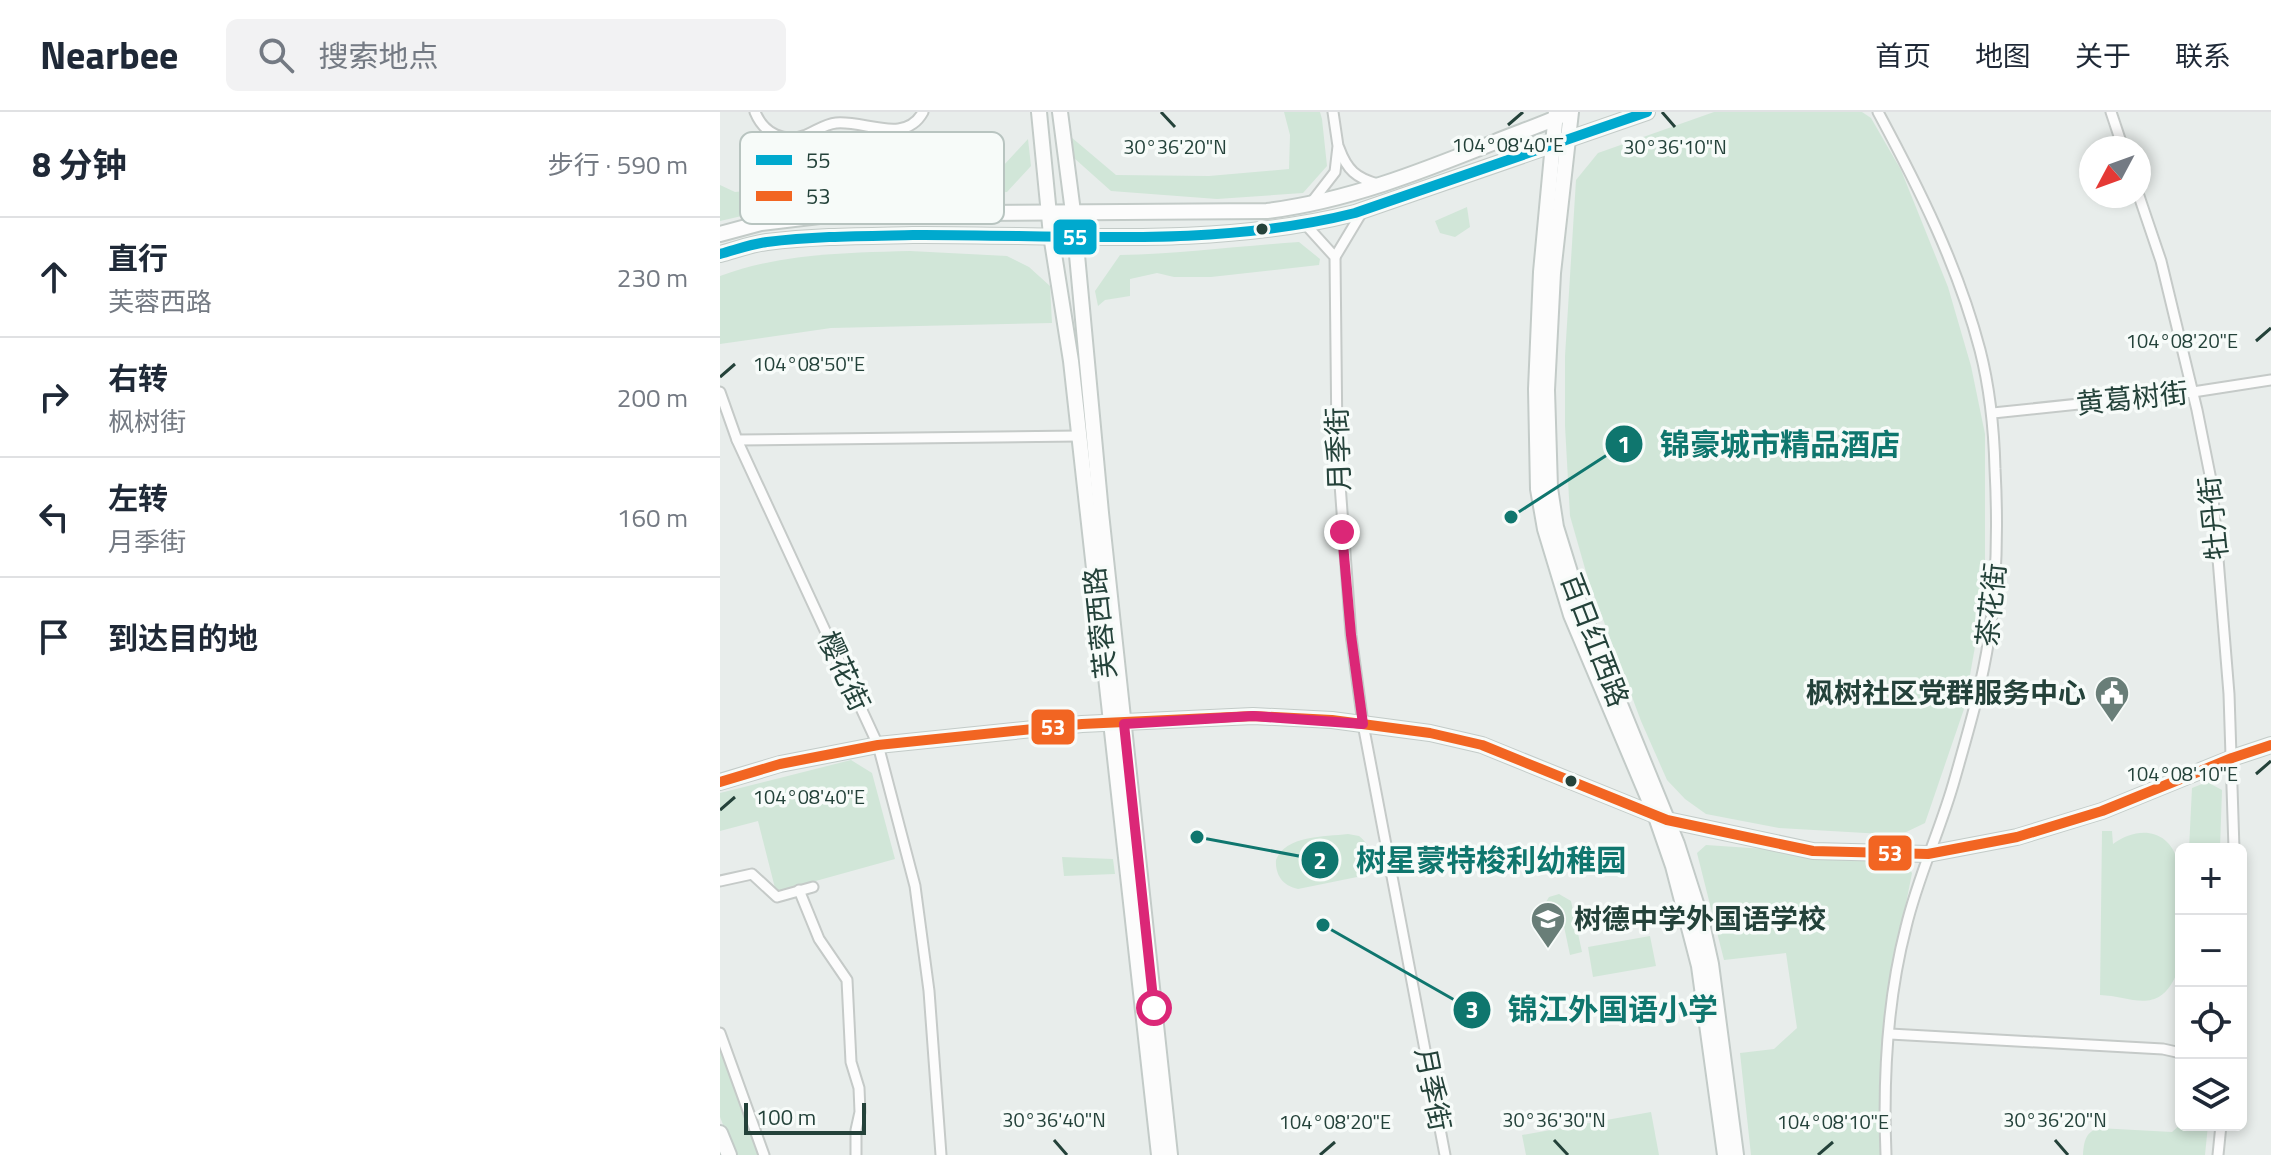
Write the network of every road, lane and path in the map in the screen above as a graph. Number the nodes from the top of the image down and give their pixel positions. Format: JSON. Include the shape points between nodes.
{"nodes":[{"id":1,"x":755,"y":112,"type":"edge"},
{"id":2,"x":923,"y":112,"type":"edge"},
{"id":3,"x":1039,"y":112,"type":"edge"},
{"id":4,"x":1060,"y":112,"type":"edge"},
{"id":5,"x":1333,"y":112,"type":"edge"},
{"id":6,"x":1571,"y":112,"type":"edge"},
{"id":7,"x":1647,"y":112,"type":"edge"},
{"id":8,"x":1878,"y":112,"type":"edge"},
{"id":9,"x":2111,"y":112,"type":"edge"},
{"id":10,"x":1556,"y":115,"type":"edge"},
{"id":11,"x":770,"y":132,"type":"edge"},
{"id":12,"x":810,"y":132,"type":"edge"},
{"id":13,"x":2119,"y":136,"type":"edge"},
{"id":14,"x":1560,"y":141,"type":"junction"},
{"id":15,"x":1338,"y":146,"type":"junction"},
{"id":16,"x":1381,"y":185,"type":"junction"},
{"id":17,"x":1309,"y":206,"type":"junction"},
{"id":18,"x":2143,"y":208,"type":"edge"},
{"id":19,"x":1364,"y":210,"type":"junction"},
{"id":20,"x":1004,"y":212,"type":"edge"},
{"id":21,"x":1049,"y":212,"type":"junction"},
{"id":22,"x":1073,"y":212,"type":"junction"},
{"id":23,"x":757,"y":224,"type":"edge"},
{"id":24,"x":1306,"y":225,"type":"junction"},
{"id":25,"x":720,"y":234,"type":"edge"},
{"id":26,"x":1051,"y":235,"type":"junction"},
{"id":27,"x":1074,"y":235,"type":"junction"},
{"id":28,"x":720,"y":254,"type":"edge"},
{"id":29,"x":1335,"y":257,"type":"junction"},
{"id":30,"x":2271,"y":380,"type":"edge"},
{"id":31,"x":720,"y":392,"type":"edge"},
{"id":32,"x":2193,"y":392,"type":"junction"},
{"id":33,"x":722,"y":404,"type":"edge"},
{"id":34,"x":1993,"y":413,"type":"junction"},
{"id":35,"x":1079,"y":436,"type":"junction"},
{"id":36,"x":737,"y":440,"type":"junction"},
{"id":37,"x":1118,"y":724,"type":"junction"},
{"id":38,"x":1363,"y":724,"type":"junction"},
{"id":39,"x":878,"y":745,"type":"junction"},
{"id":40,"x":2271,"y":745,"type":"edge"},
{"id":41,"x":2232,"y":758,"type":"junction"},
{"id":42,"x":720,"y":782,"type":"edge"},
{"id":43,"x":1661,"y":817,"type":"junction"},
{"id":44,"x":2234,"y":843,"type":"edge"},
{"id":45,"x":1928,"y":854,"type":"junction"},
{"id":46,"x":720,"y":881,"type":"edge"},
{"id":47,"x":813,"y":887,"type":"dead end"},
{"id":48,"x":799,"y":890,"type":"junction"},
{"id":49,"x":720,"y":1033,"type":"edge"},
{"id":50,"x":1890,"y":1034,"type":"junction"},
{"id":51,"x":2175,"y":1052,"type":"edge"},
{"id":52,"x":2220,"y":1131,"type":"edge"},
{"id":53,"x":720,"y":1133,"type":"edge"},
{"id":54,"x":729,"y":1155,"type":"edge"},
{"id":55,"x":764,"y":1155,"type":"edge"},
{"id":56,"x":856,"y":1155,"type":"edge"},
{"id":57,"x":941,"y":1155,"type":"edge"},
{"id":58,"x":1159,"y":1155,"type":"edge"},
{"id":59,"x":1170,"y":1155,"type":"edge"},
{"id":60,"x":1445,"y":1155,"type":"edge"},
{"id":61,"x":1725,"y":1155,"type":"edge"},
{"id":62,"x":1736,"y":1155,"type":"edge"},
{"id":63,"x":1886,"y":1155,"type":"edge"},
{"id":64,"x":2218,"y":1155,"type":"edge"}],
"edges":[{"from":1,"to":11,"type":"street"},
{"from":2,"to":12,"type":"street","via":[[905,129],[834,123]]},
{"from":3,"to":21,"type":"main road","name":"芙蓉西路"},
{"from":4,"to":22,"type":"main road","name":"芙蓉西路"},
{"from":5,"to":15,"type":"street"},
{"from":6,"to":10,"type":"main road"},
{"from":6,"to":14,"type":"main road","name":"百日红西路"},
{"from":7,"to":14,"type":"main road"},
{"from":8,"to":34,"type":"street","name":"茶花街","via":[[1943,242],[1980,349]]},
{"from":9,"to":13,"type":"street"},
{"from":10,"to":14,"type":"main road","name":"百日红西路"},
{"from":10,"to":16,"type":"main road"},
{"from":14,"to":19,"type":"main road"},
{"from":14,"to":43,"type":"main road","name":"百日红西路","via":[[1547,390],[1550,488],[1556,527],[1582,611]]},
{"from":15,"to":16,"type":"street","via":[[1353,174]]},
{"from":15,"to":17,"type":"street","via":[[1335,172]]},
{"from":16,"to":17,"type":"main road"},
{"from":17,"to":22,"type":"main road"},
{"from":18,"to":32,"type":"street","name":"牡丹街"},
{"from":19,"to":24,"type":"main road"},
{"from":19,"to":29,"type":"street"},
{"from":20,"to":21,"type":"main road"},
{"from":21,"to":22,"type":"main road"},
{"from":21,"to":26,"type":"main road","name":"芙蓉西路"},
{"from":22,"to":27,"type":"main road","name":"芙蓉西路"},
{"from":23,"to":25,"type":"main road"},
{"from":24,"to":27,"type":"main road","via":[[1170,235]]},
{"from":24,"to":29,"type":"street"},
{"from":26,"to":27,"type":"main road"},
{"from":26,"to":28,"type":"main road","via":[[837,236],[764,242]]},
{"from":26,"to":35,"type":"main road","name":"芙蓉西路"},
{"from":27,"to":37,"type":"main road","name":"芙蓉西路"},
{"from":29,"to":38,"type":"street","name":"月季街","via":[[1342,532]]},
{"from":30,"to":32,"type":"street","name":"黄葛树街"},
{"from":31,"to":33,"type":"street","name":"樱花街"},
{"from":32,"to":34,"type":"street","name":"黄葛树街"},
{"from":32,"to":41,"type":"street","name":"牡丹街","via":[[2212,485]]},
{"from":33,"to":36,"type":"street","name":"樱花街"},
{"from":34,"to":45,"type":"street","name":"茶花街","via":[[1998,543],[1989,640],[1954,783]]},
{"from":35,"to":36,"type":"street"},
{"from":35,"to":37,"type":"main road","name":"芙蓉西路"},
{"from":36,"to":39,"type":"street","name":"樱花街"},
{"from":37,"to":38,"type":"main road","via":[[1253,716]]},
{"from":37,"to":39,"type":"main road"},
{"from":37,"to":58,"type":"main road","name":"芙蓉西路"},
{"from":37,"to":59,"type":"main road","name":"芙蓉西路"},
{"from":38,"to":43,"type":"main road","via":[[1482,745]]},
{"from":38,"to":60,"type":"street","name":"月季街"},
{"from":39,"to":42,"type":"main road"},
{"from":39,"to":57,"type":"street","name":"樱花街","via":[[915,886]]},
{"from":40,"to":41,"type":"main road"},
{"from":41,"to":44,"type":"street","name":"牡丹街"},
{"from":41,"to":45,"type":"main road","via":[[2102,811],[2017,837]]},
{"from":43,"to":45,"type":"main road","via":[[1813,851]]},
{"from":43,"to":61,"type":"main road","name":"百日红西路","via":[[1699,966]]},
{"from":43,"to":62,"type":"main road","name":"百日红西路","via":[[1701,919],[1710,958]]},
{"from":45,"to":50,"type":"street","name":"茶花街","via":[[1905,928]]},
{"from":46,"to":48,"type":"street","via":[[752,874],[774,896]]},
{"from":47,"to":48,"type":"street"},
{"from":48,"to":56,"type":"street","via":[[819,939],[847,980],[851,1062],[859,1088]]},
{"from":49,"to":55,"type":"street"},
{"from":50,"to":51,"type":"street"},
{"from":50,"to":63,"type":"street","name":"茶花街"},
{"from":52,"to":64,"type":"street"},
{"from":53,"to":54,"type":"main road"}]}
